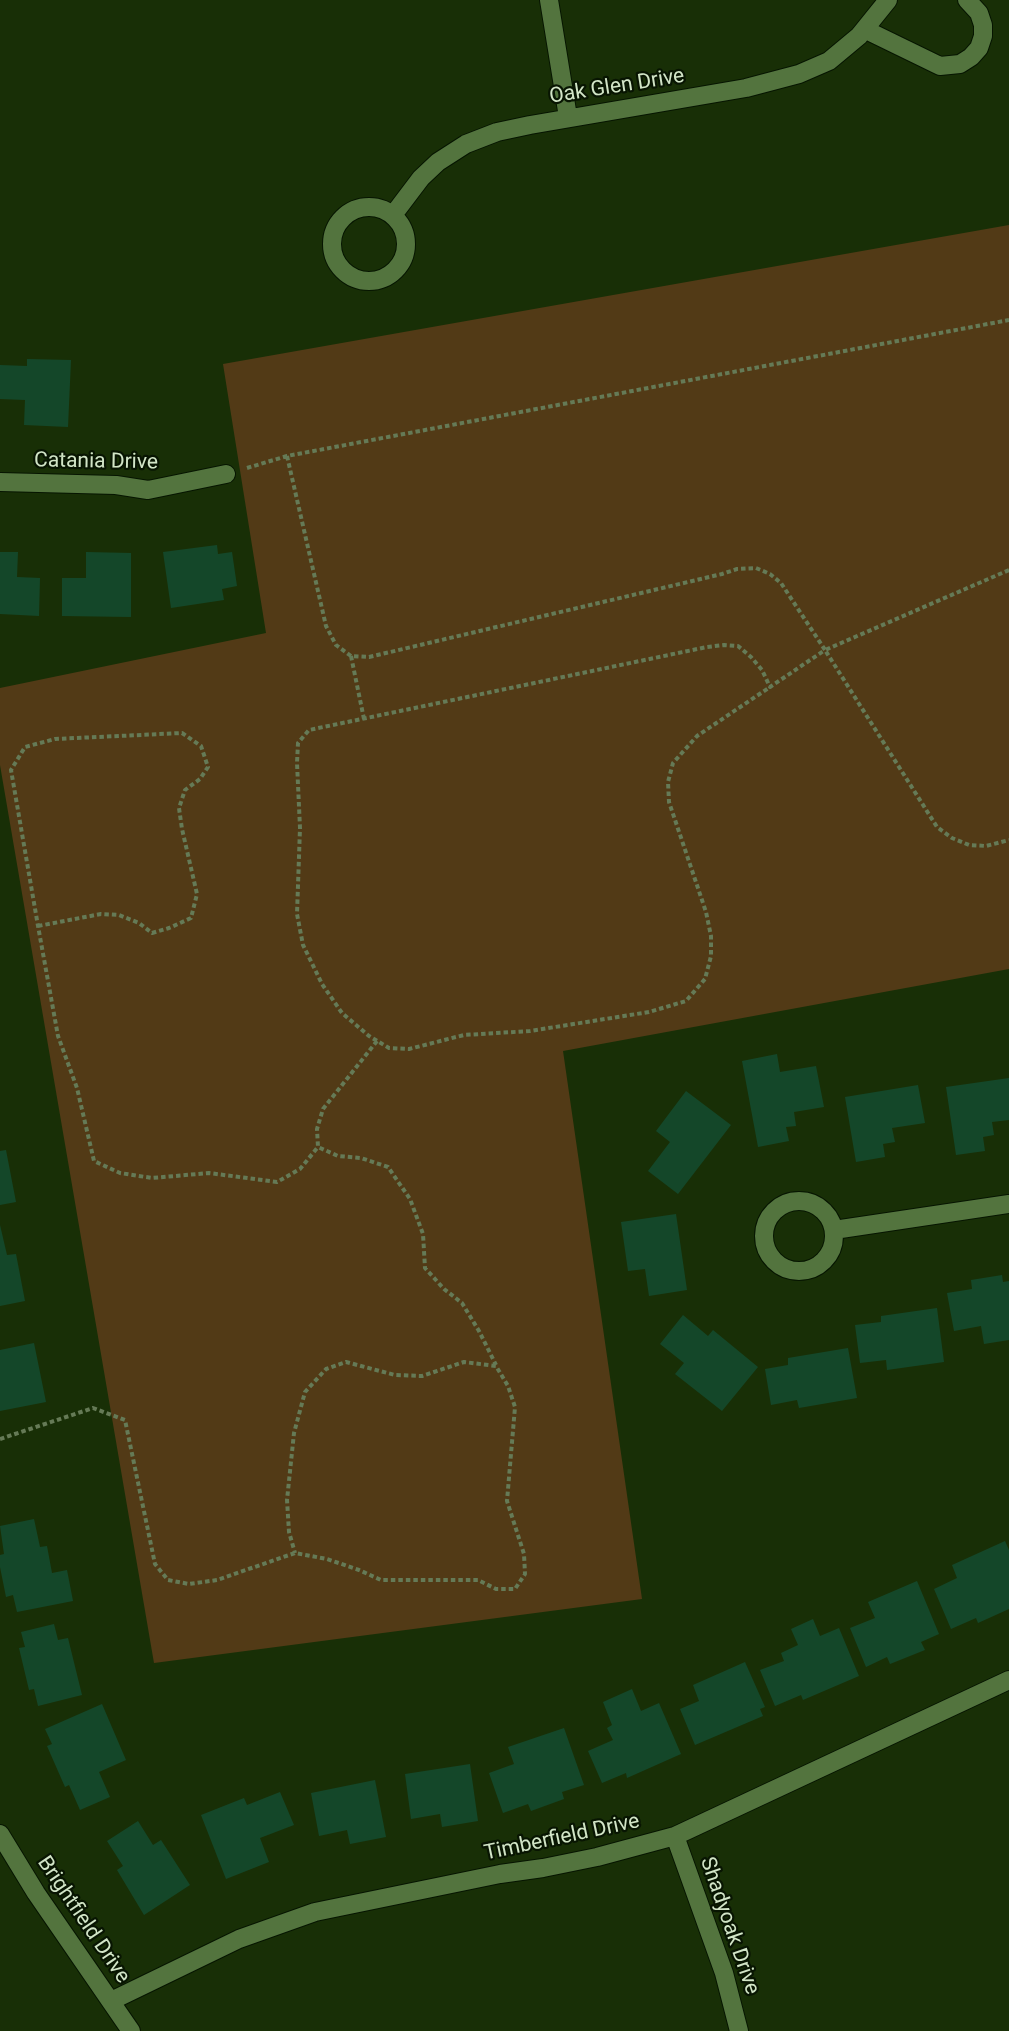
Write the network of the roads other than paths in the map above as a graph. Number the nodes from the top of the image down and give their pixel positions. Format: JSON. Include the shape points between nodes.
{"nodes":[{"id":1,"x":549,"y":0,"type":"edge"},
{"id":2,"x":888,"y":0,"type":"edge"},
{"id":3,"x":967,"y":0,"type":"edge"},
{"id":4,"x":866,"y":30,"type":"junction"},
{"id":5,"x":568,"y":117,"type":"junction"},
{"id":6,"x":393,"y":215,"type":"junction"},
{"id":7,"x":226,"y":474,"type":"road end"},
{"id":8,"x":0,"y":482,"type":"edge"},
{"id":9,"x":1009,"y":1204,"type":"edge"},
{"id":10,"x":834,"y":1230,"type":"dead end"},
{"id":11,"x":1009,"y":1680,"type":"edge"},
{"id":12,"x":0,"y":1834,"type":"edge"},
{"id":13,"x":675,"y":1836,"type":"junction"},
{"id":14,"x":111,"y":2001,"type":"junction"},
{"id":15,"x":131,"y":2031,"type":"edge"},
{"id":16,"x":739,"y":2031,"type":"edge"}],
"edges":[{"from":1,"to":5,"type":"street"},
{"from":2,"to":4,"type":"street","name":"Oak Glen Drive"},
{"from":3,"to":4,"type":"street","via":[[979,13],[983,36],[979,48],[960,64],[940,66]]},
{"from":4,"to":5,"type":"street","name":"Oak Glen Drive","via":[[829,61],[799,74],[746,88]]},
{"from":5,"to":6,"type":"street","name":"Oak Glen Drive","via":[[497,132],[466,144],[421,178]]},
{"from":6,"to":6,"type":"street","via":[[369,206],[356,208],[338,222],[331,247],[347,275],[359,280],[385,278],[401,262],[406,250],[405,237]]},
{"from":7,"to":8,"type":"street","name":"Catania Drive","via":[[148,490],[116,485]]},
{"from":9,"to":10,"type":"street"},
{"from":11,"to":13,"type":"street","name":"Timberfield Drive"},
{"from":12,"to":14,"type":"street","name":"Brightfield Drive"},
{"from":13,"to":14,"type":"street","name":"Timberfield Drive","via":[[543,1869],[500,1874],[315,1912],[239,1939]]},
{"from":13,"to":16,"type":"street","name":"Shadyoak Drive","via":[[724,1973]]},
{"from":14,"to":15,"type":"street","name":"Brightfield Drive"}]}
